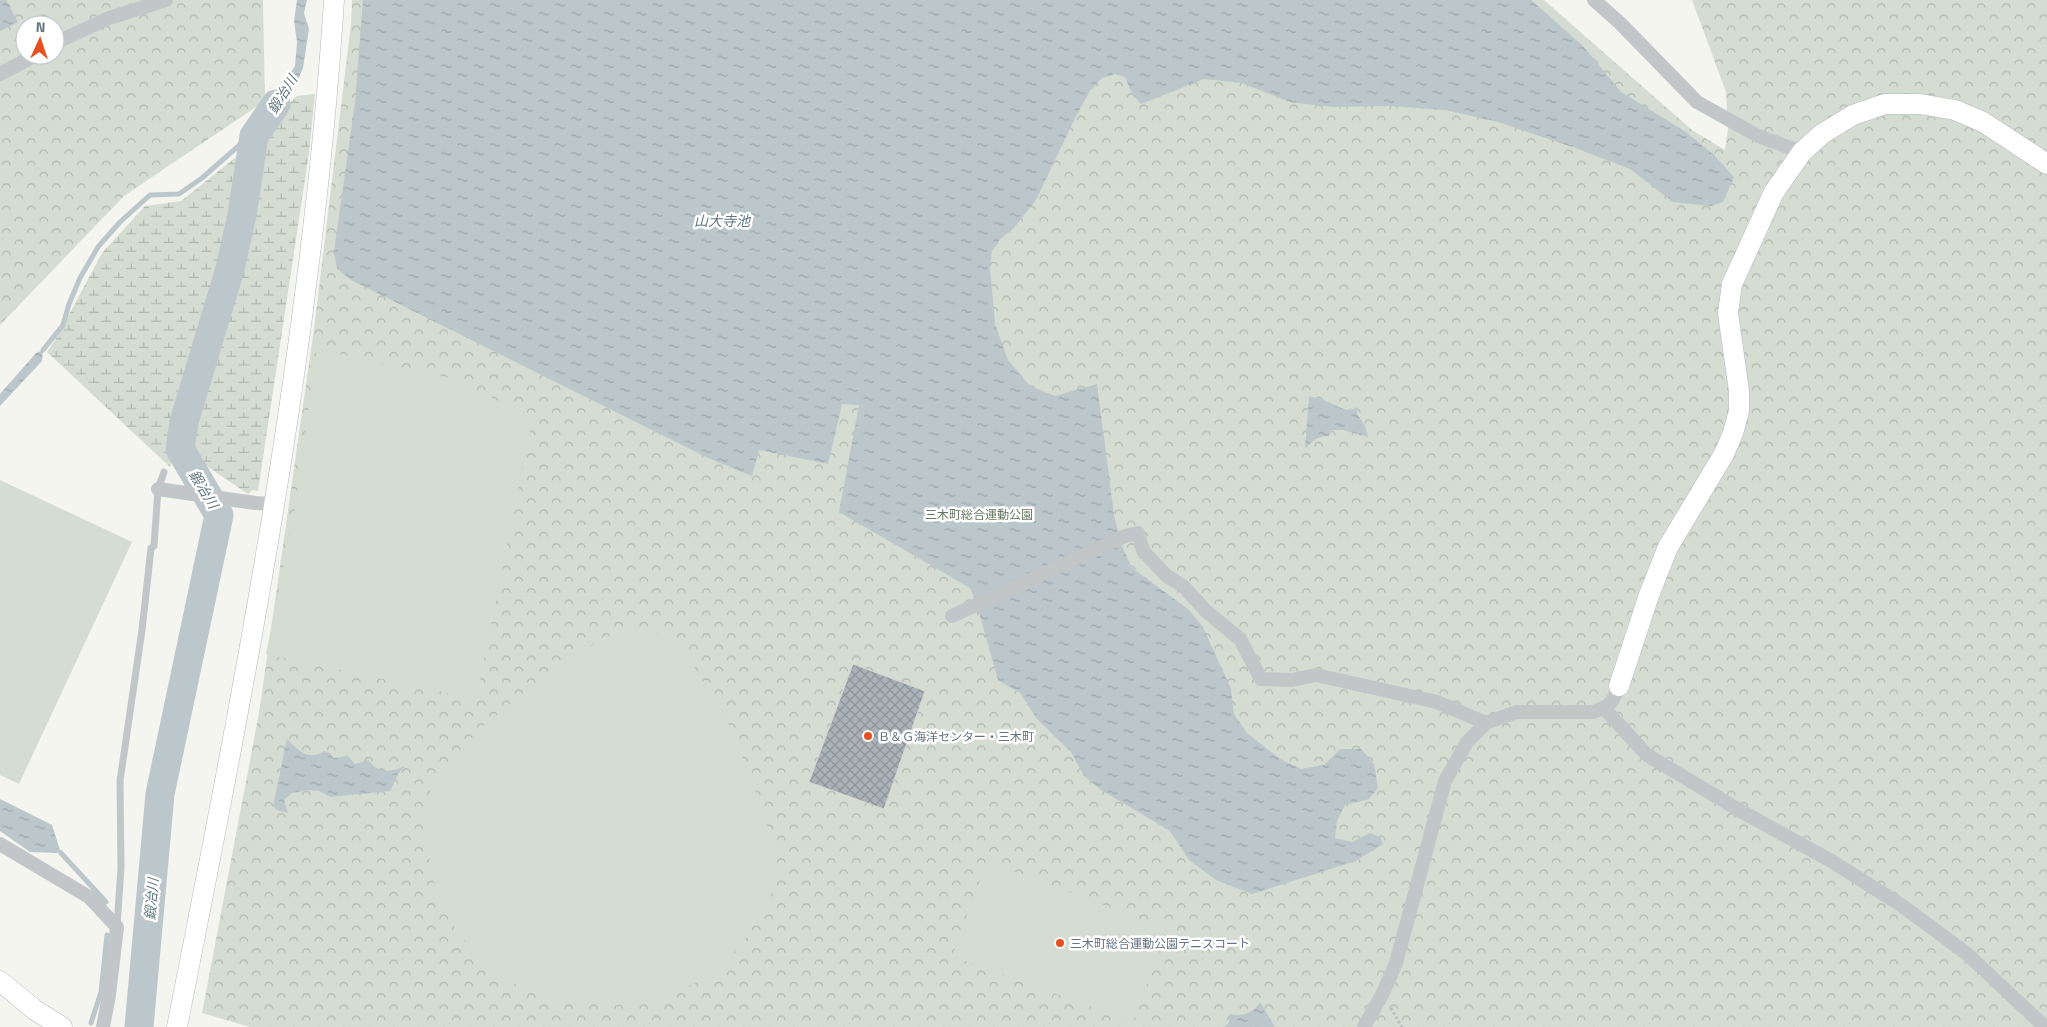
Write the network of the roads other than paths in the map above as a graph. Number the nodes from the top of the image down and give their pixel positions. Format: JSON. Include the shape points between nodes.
{"nodes":[{"id":1,"x":166,"y":0,"type":"edge"},
{"id":2,"x":334,"y":0,"type":"edge"},
{"id":3,"x":1594,"y":0,"type":"edge"},
{"id":4,"x":65,"y":38,"type":"edge"},
{"id":5,"x":17,"y":65,"type":"edge"},
{"id":6,"x":0,"y":74,"type":"edge"},
{"id":7,"x":1802,"y":152,"type":"junction"},
{"id":8,"x":2047,"y":164,"type":"edge"},
{"id":9,"x":164,"y":472,"type":"dead end"},
{"id":10,"x":158,"y":489,"type":"junction"},
{"id":11,"x":264,"y":503,"type":"junction"},
{"id":12,"x":952,"y":616,"type":"dead end"},
{"id":13,"x":1618,"y":686,"type":"joint"},
{"id":14,"x":1604,"y":708,"type":"junction"},
{"id":15,"x":1486,"y":723,"type":"junction"},
{"id":16,"x":0,"y":844,"type":"edge"},
{"id":17,"x":117,"y":926,"type":"junction"},
{"id":18,"x":0,"y":982,"type":"edge"},
{"id":19,"x":62,"y":1027,"type":"edge"},
{"id":20,"x":103,"y":1027,"type":"edge"},
{"id":21,"x":177,"y":1027,"type":"edge"},
{"id":22,"x":1364,"y":1027,"type":"edge"},
{"id":23,"x":2045,"y":1027,"type":"edge"}],
"edges":[{"from":1,"to":4,"type":"street","via":[[109,18]]},
{"from":2,"to":11,"type":"street","via":[[310,254]]},
{"from":3,"to":7,"type":"street","via":[[1697,102],[1758,136]]},
{"from":5,"to":6,"type":"street"},
{"from":7,"to":8,"type":"street","via":[[1822,134],[1853,116],[1885,104],[1920,104],[1955,110],[1983,122]]},
{"from":7,"to":13,"type":"street","via":[[1774,192],[1732,284],[1728,313],[1739,391],[1739,411],[1733,433],[1724,454],[1668,547]]},
{"from":9,"to":10,"type":"lane"},
{"from":10,"to":11,"type":"street"},
{"from":10,"to":17,"type":"lane","via":[[154,546],[151,548],[120,780],[121,868]]},
{"from":11,"to":21,"type":"street"},
{"from":12,"to":15,"type":"street","via":[[1125,536],[1138,533],[1143,551],[1155,564],[1240,639],[1260,679],[1292,680],[1316,675],[1437,702]]},
{"from":13,"to":14,"type":"street","via":[[1613,701]]},
{"from":14,"to":15,"type":"street","via":[[1593,712],[1516,712]]},
{"from":14,"to":23,"type":"street","via":[[1647,755],[1901,905],[1966,953]]},
{"from":15,"to":22,"type":"street","via":[[1468,742],[1445,781],[1396,963]]},
{"from":16,"to":17,"type":"street","via":[[89,897]]},
{"from":17,"to":20,"type":"street"},
{"from":18,"to":19,"type":"street"}]}
